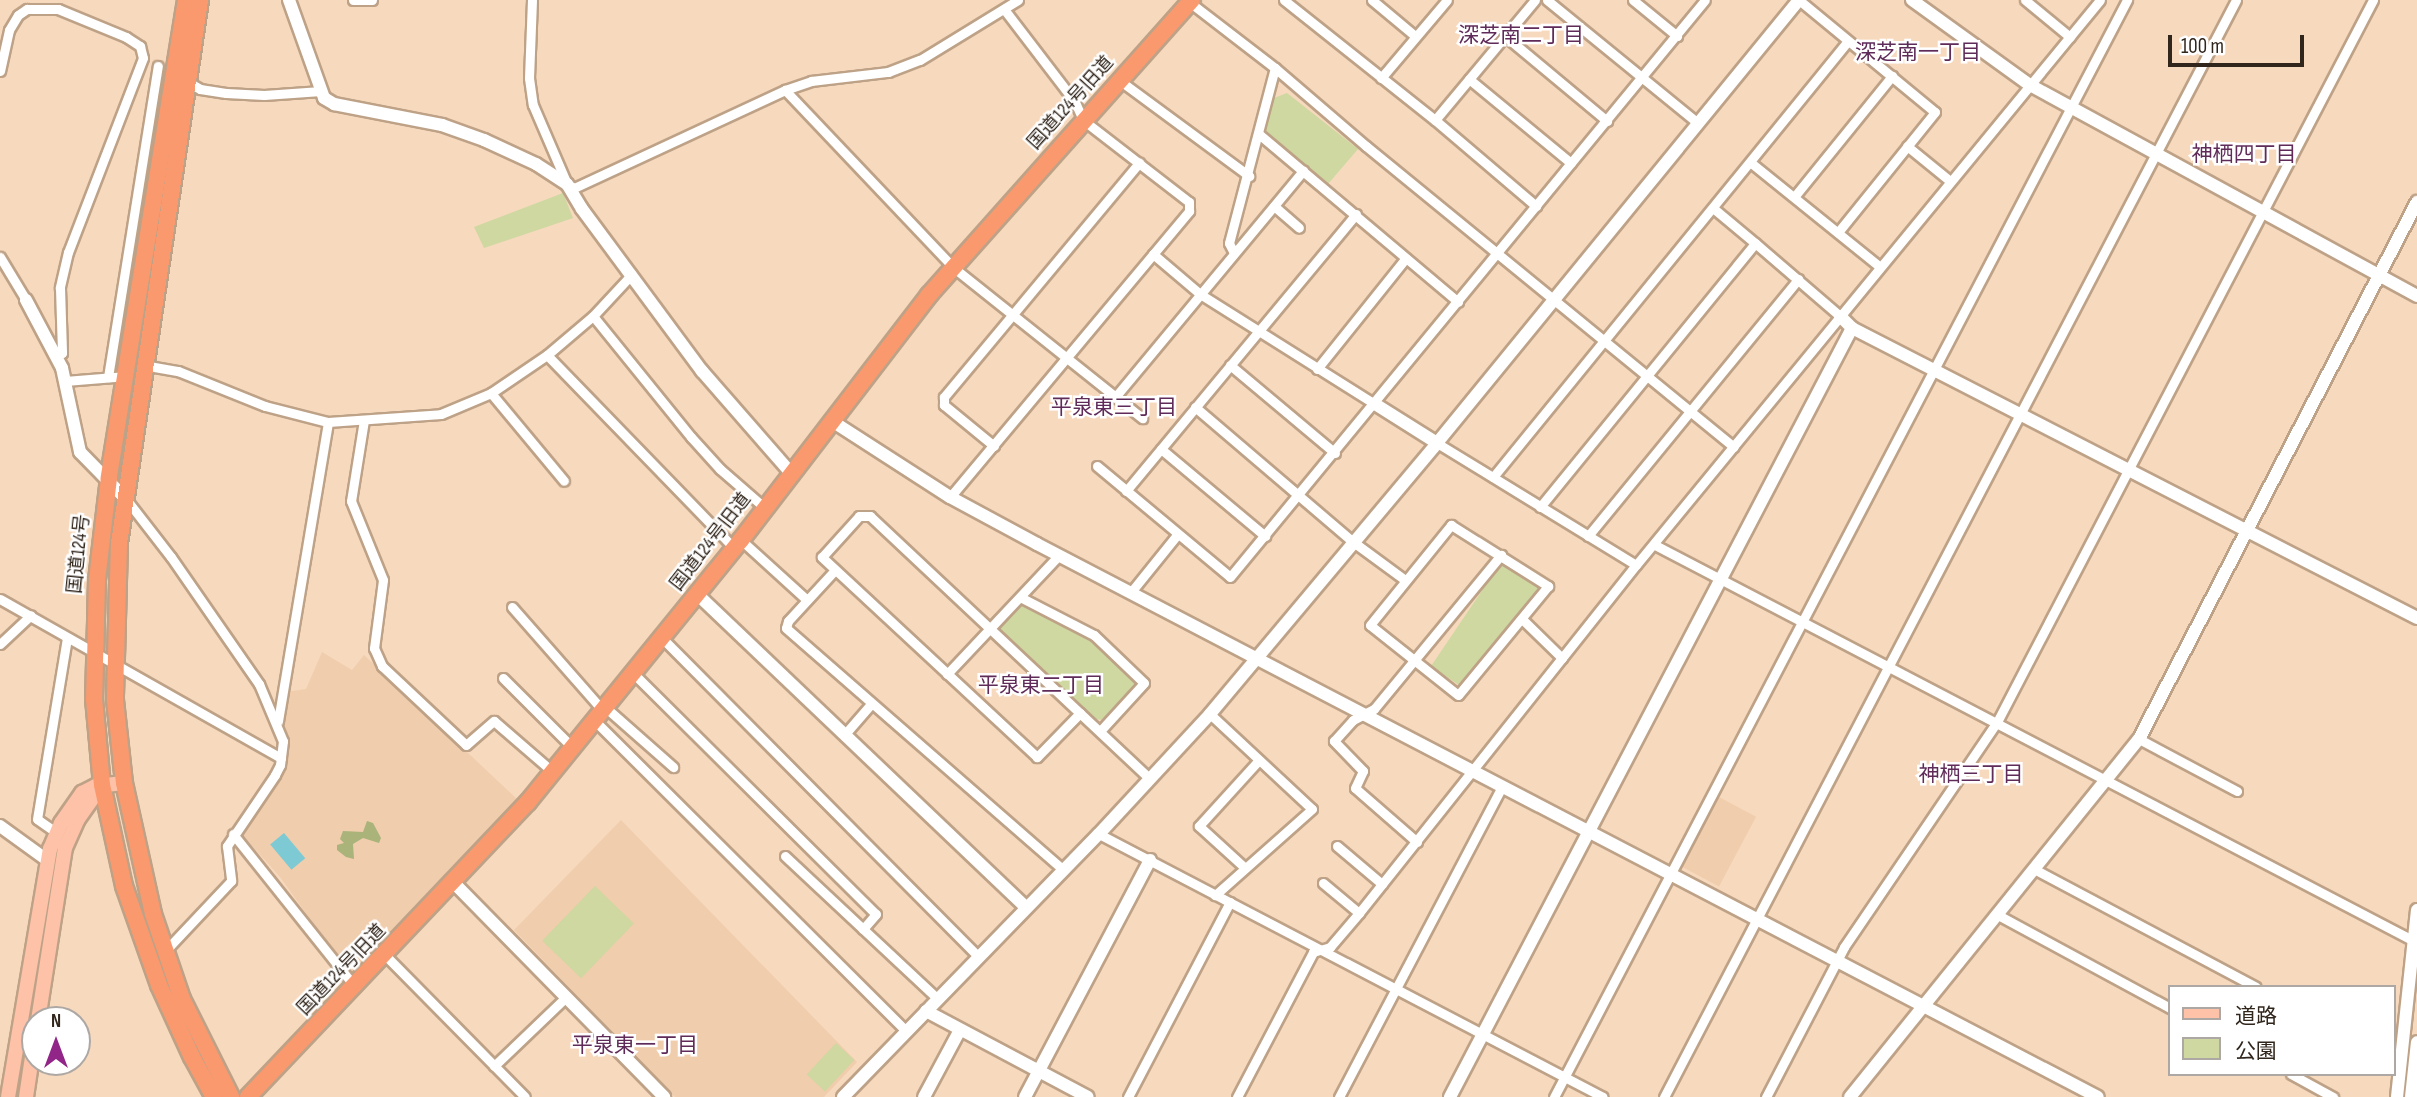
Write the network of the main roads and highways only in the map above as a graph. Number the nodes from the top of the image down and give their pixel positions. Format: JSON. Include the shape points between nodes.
{"nodes":[{"id":1,"x":186,"y":0,"type":"edge"},
{"id":2,"x":200,"y":0,"type":"edge"},
{"id":3,"x":1190,"y":1,"type":"edge"},
{"id":4,"x":182,"y":78,"type":"junction"},
{"id":5,"x":124,"y":783,"type":"junction"},
{"id":6,"x":102,"y":785,"type":"junction"},
{"id":7,"x":40,"y":1006,"type":"edge"},
{"id":8,"x":29,"y":1076,"type":"edge"},
{"id":9,"x":8,"y":1097,"type":"edge"},
{"id":10,"x":26,"y":1097,"type":"edge"},
{"id":11,"x":214,"y":1097,"type":"edge"},
{"id":12,"x":231,"y":1097,"type":"edge"},
{"id":13,"x":248,"y":1097,"type":"edge"}],
"edges":[{"from":1,"to":4,"type":"highway","name":"国道124号"},
{"from":2,"to":4,"type":"highway","name":"国道124号"},
{"from":3,"to":13,"type":"highway","name":"国道124号旧道","via":[[954,268],[552,771],[454,883]]},
{"from":4,"to":5,"type":"highway","name":"国道124号","via":[[119,543],[114,663]]},
{"from":4,"to":6,"type":"highway","name":"国道124号","via":[[147,251],[97,580],[94,699]]},
{"from":5,"to":6,"type":"main road"},
{"from":5,"to":12,"type":"highway","name":"国道124号","via":[[143,880],[164,952],[195,1029]]},
{"from":6,"to":7,"type":"main road","via":[[65,848]]},
{"from":6,"to":9,"type":"main road","via":[[82,793],[57,833],[47,860]]},
{"from":6,"to":11,"type":"highway","name":"国道124号","via":[[124,886],[149,960],[180,1034]]},
{"from":8,"to":10,"type":"main road"}]}
